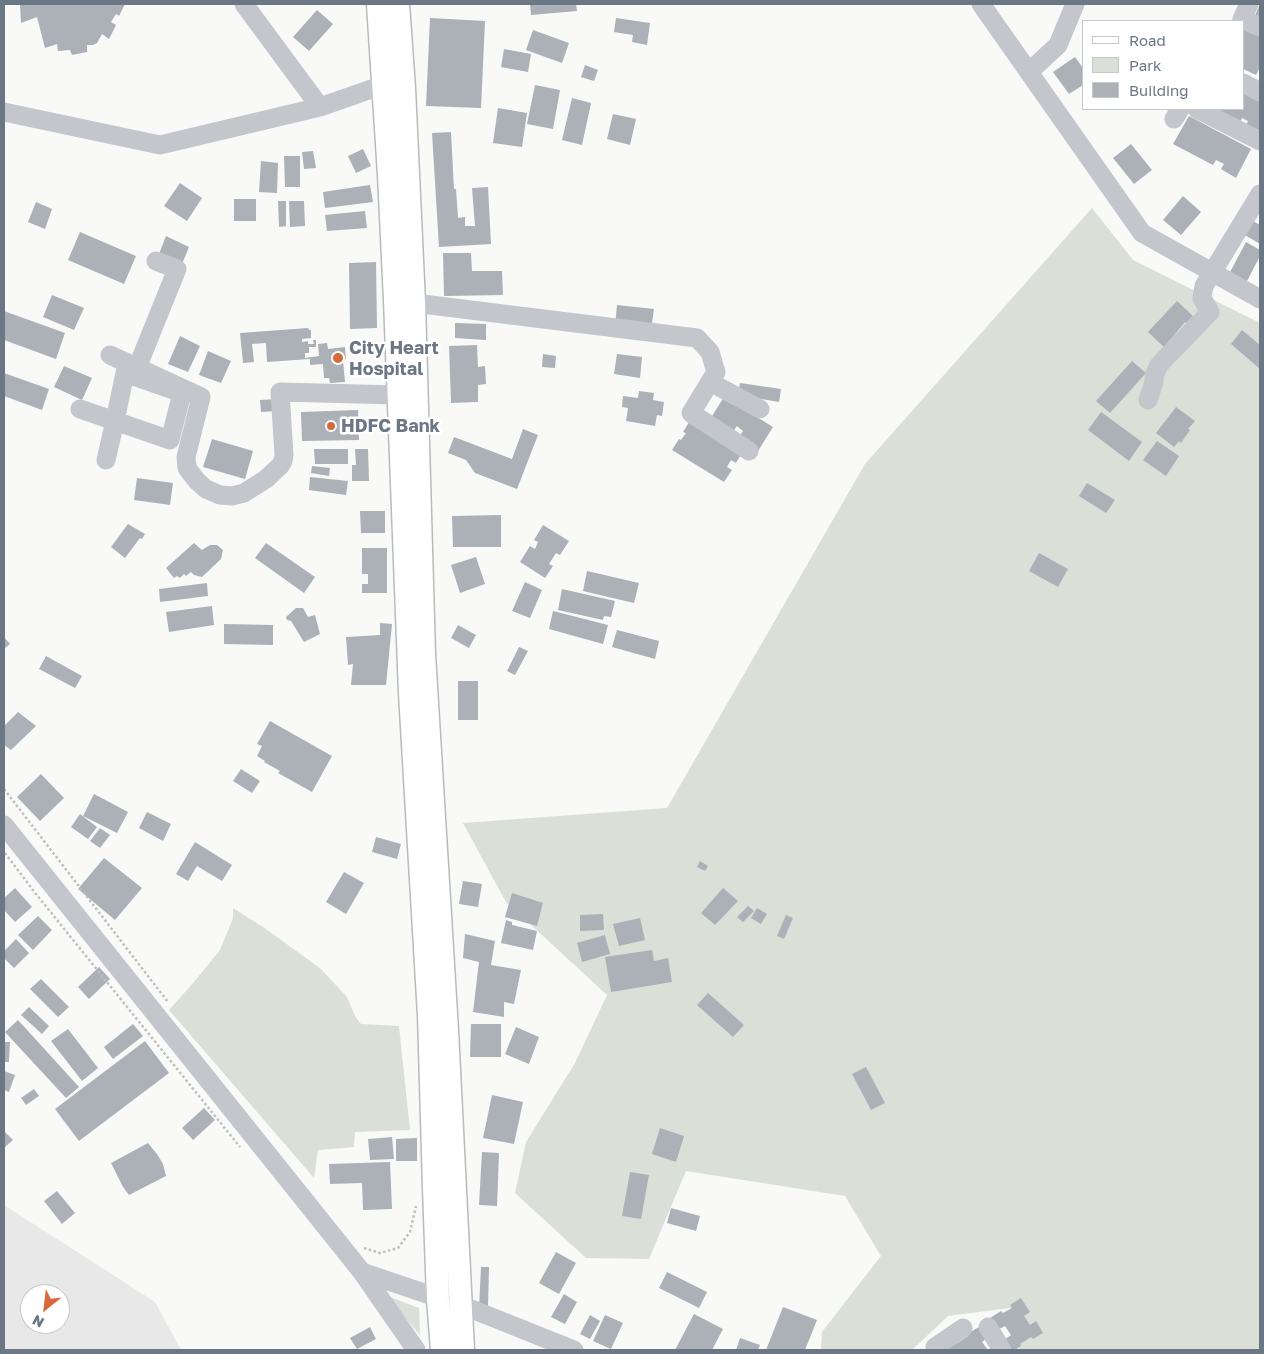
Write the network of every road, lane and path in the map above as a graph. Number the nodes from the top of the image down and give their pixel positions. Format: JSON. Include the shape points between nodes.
{"nodes":[{"id":1,"x":244,"y":4,"type":"edge"},
{"id":2,"x":378,"y":4,"type":"edge"},
{"id":3,"x":398,"y":4,"type":"edge"},
{"id":4,"x":981,"y":4,"type":"edge"},
{"id":5,"x":1075,"y":4,"type":"edge"},
{"id":6,"x":1249,"y":4,"type":"edge"},
{"id":7,"x":1260,"y":28,"type":"edge"},
{"id":8,"x":1029,"y":72,"type":"junction"},
{"id":9,"x":391,"y":99,"type":"junction"},
{"id":10,"x":320,"y":107,"type":"junction"},
{"id":11,"x":1199,"y":110,"type":"edge"},
{"id":12,"x":4,"y":112,"type":"edge"},
{"id":13,"x":1260,"y":141,"type":"edge"},
{"id":14,"x":1260,"y":194,"type":"edge"},
{"id":15,"x":156,"y":260,"type":"dead end"},
{"id":16,"x":1212,"y":272,"type":"junction"},
{"id":17,"x":1260,"y":299,"type":"edge"},
{"id":18,"x":414,"y":303,"type":"junction"},
{"id":19,"x":110,"y":356,"type":"dead end"},
{"id":20,"x":137,"y":368,"type":"junction"},
{"id":21,"x":710,"y":382,"type":"junction"},
{"id":22,"x":398,"y":395,"type":"junction"},
{"id":23,"x":1148,"y":400,"type":"dead end"},
{"id":24,"x":80,"y":409,"type":"dead end"},
{"id":25,"x":760,"y":410,"type":"dead end"},
{"id":26,"x":115,"y":421,"type":"junction"},
{"id":27,"x":170,"y":440,"type":"junction"},
{"id":28,"x":189,"y":446,"type":"junction"},
{"id":29,"x":750,"y":451,"type":"dead end"},
{"id":30,"x":106,"y":460,"type":"dead end"},
{"id":31,"x":4,"y":789,"type":"edge"},
{"id":32,"x":4,"y":825,"type":"edge"},
{"id":33,"x":168,"y":1002,"type":"dead end"},
{"id":34,"x":362,"y":1272,"type":"junction"},
{"id":35,"x":438,"y":1298,"type":"junction"},
{"id":36,"x":460,"y":1306,"type":"junction"},
{"id":37,"x":988,"y":1327,"type":"dead end"},
{"id":38,"x":963,"y":1328,"type":"dead end"},
{"id":39,"x":932,"y":1349,"type":"edge"},
{"id":40,"x":416,"y":1350,"type":"edge"},
{"id":41,"x":442,"y":1350,"type":"edge"},
{"id":42,"x":463,"y":1350,"type":"edge"},
{"id":43,"x":574,"y":1350,"type":"edge"},
{"id":44,"x":1002,"y":1350,"type":"edge"}],
"edges":[{"from":1,"to":10,"type":"street"},
{"from":2,"to":9,"type":"main road"},
{"from":3,"to":9,"type":"main road"},
{"from":4,"to":8,"type":"street"},
{"from":5,"to":8,"type":"street","via":[[1058,45]]},
{"from":6,"to":7,"type":"street","via":[[1242,19]]},
{"from":8,"to":16,"type":"street","via":[[1142,233]]},
{"from":9,"to":10,"type":"street"},
{"from":9,"to":18,"type":"main road"},
{"from":9,"to":22,"type":"main road","via":[[389,175]]},
{"from":10,"to":12,"type":"street","via":[[160,145]]},
{"from":11,"to":13,"type":"street"},
{"from":14,"to":16,"type":"street"},
{"from":15,"to":20,"type":"street","via":[[177,269]]},
{"from":16,"to":17,"type":"street"},
{"from":16,"to":23,"type":"street","via":[[1202,298],[1210,312],[1159,365]]},
{"from":18,"to":21,"type":"street","via":[[697,338],[710,352],[716,372]]},
{"from":18,"to":36,"type":"main road","via":[[424,654],[447,1020]]},
{"from":19,"to":20,"type":"street"},
{"from":20,"to":28,"type":"street","via":[[202,397]]},
{"from":21,"to":25,"type":"street"},
{"from":21,"to":29,"type":"street","via":[[691,413]]},
{"from":22,"to":28,"type":"street","via":[[280,392],[284,460],[266,478],[244,493],[232,496],[206,489],[197,481],[187,468]]},
{"from":22,"to":35,"type":"main road","via":[[410,693],[429,1015]]},
{"from":24,"to":26,"type":"street"},
{"from":26,"to":27,"type":"street"},
{"from":26,"to":27,"type":"street","via":[[126,374],[182,393]]},
{"from":26,"to":30,"type":"street"},
{"from":27,"to":28,"type":"street"},
{"from":31,"to":33,"type":"path"},
{"from":32,"to":34,"type":"street"},
{"from":34,"to":35,"type":"street"},
{"from":34,"to":40,"type":"street"},
{"from":35,"to":36,"type":"street"},
{"from":35,"to":41,"type":"main road"},
{"from":36,"to":42,"type":"main road"},
{"from":36,"to":43,"type":"street"},
{"from":37,"to":44,"type":"street"},
{"from":38,"to":39,"type":"street"}]}
